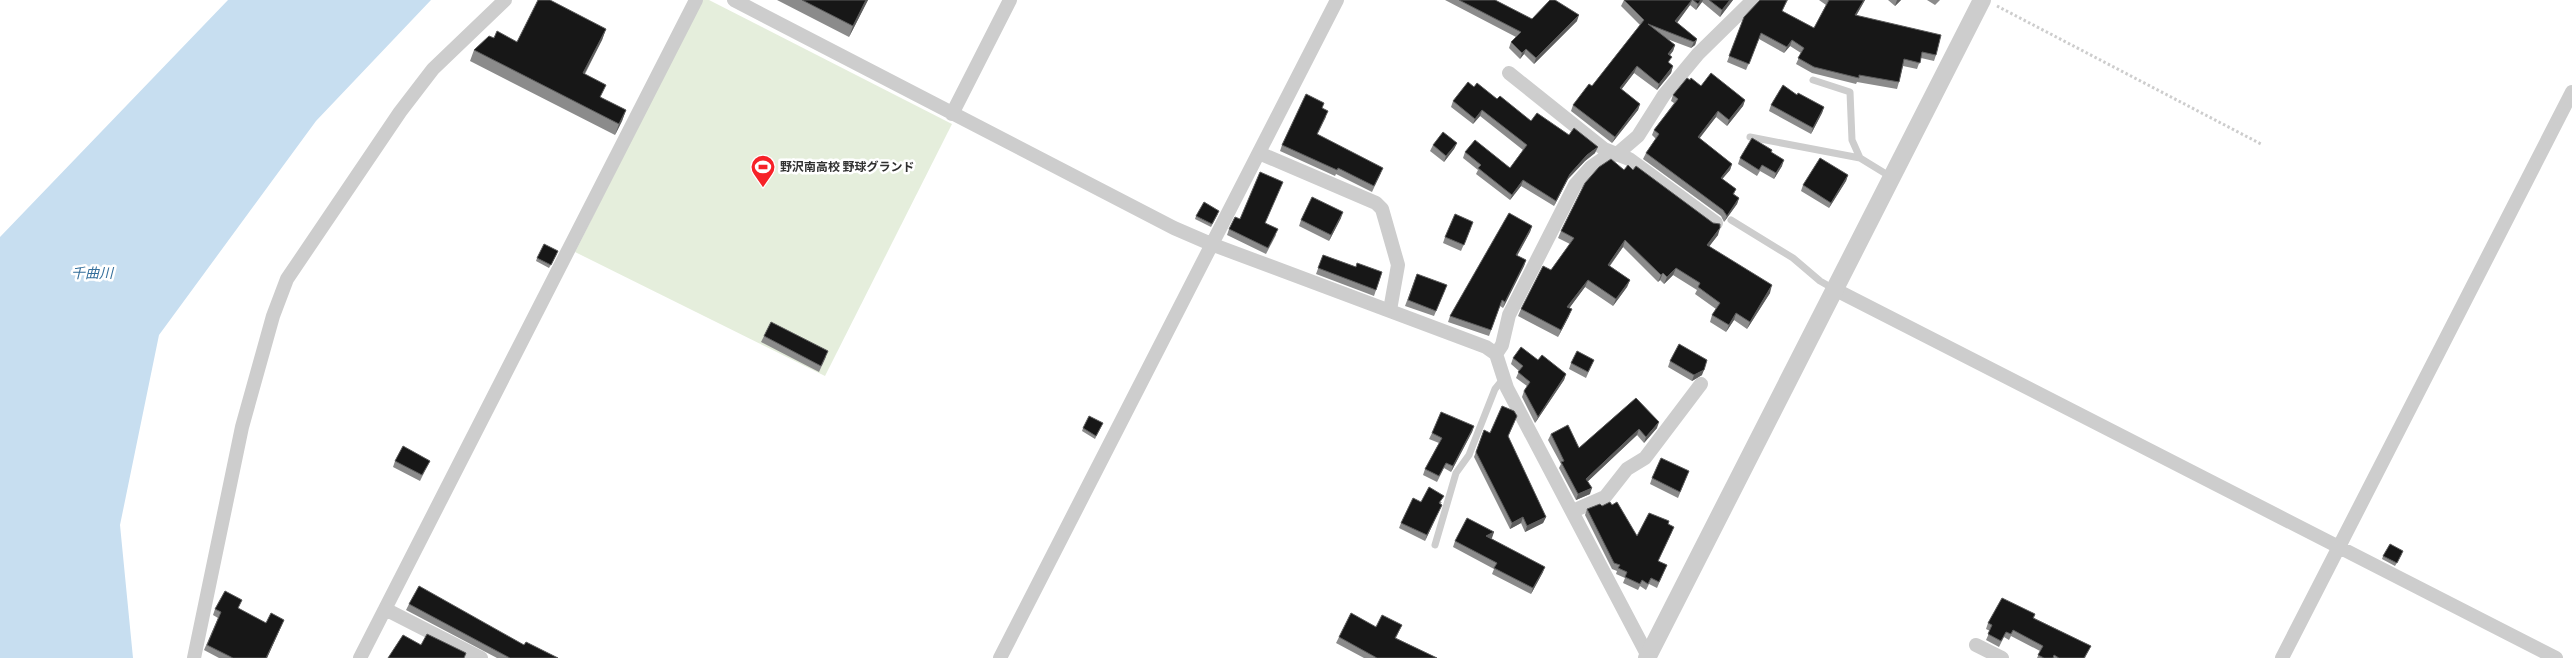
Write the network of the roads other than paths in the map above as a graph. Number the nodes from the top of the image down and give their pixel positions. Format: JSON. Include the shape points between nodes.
{"nodes":[{"id":1,"x":504,"y":0,"type":"edge"},
{"id":2,"x":696,"y":0,"type":"edge"},
{"id":3,"x":734,"y":0,"type":"edge"},
{"id":4,"x":1010,"y":0,"type":"edge"},
{"id":5,"x":1337,"y":0,"type":"edge"},
{"id":6,"x":1753,"y":0,"type":"edge"},
{"id":7,"x":1988,"y":2,"type":"edge"},
{"id":8,"x":1509,"y":73,"type":"dead end"},
{"id":9,"x":1813,"y":80,"type":"dead end"},
{"id":10,"x":2572,"y":92,"type":"edge"},
{"id":11,"x":952,"y":114,"type":"junction"},
{"id":12,"x":1750,"y":137,"type":"edge"},
{"id":13,"x":1259,"y":153,"type":"junction"},
{"id":14,"x":1617,"y":154,"type":"junction"},
{"id":15,"x":1860,"y":158,"type":"junction"},
{"id":16,"x":1891,"y":178,"type":"junction"},
{"id":17,"x":1731,"y":220,"type":"edge"},
{"id":18,"x":1716,"y":223,"type":"edge"},
{"id":19,"x":1211,"y":244,"type":"junction"},
{"id":20,"x":1834,"y":289,"type":"junction"},
{"id":21,"x":1390,"y":310,"type":"junction"},
{"id":22,"x":1496,"y":354,"type":"junction"},
{"id":23,"x":1504,"y":378,"type":"junction"},
{"id":24,"x":1701,"y":384,"type":"dead end"},
{"id":25,"x":1573,"y":512,"type":"junction"},
{"id":26,"x":1435,"y":545,"type":"dead end"},
{"id":27,"x":2339,"y":548,"type":"junction"},
{"id":28,"x":385,"y":609,"type":"junction"},
{"id":29,"x":1976,"y":645,"type":"dead end"},
{"id":30,"x":1648,"y":657,"type":"edge"},
{"id":31,"x":194,"y":658,"type":"edge"},
{"id":32,"x":360,"y":658,"type":"edge"},
{"id":33,"x":481,"y":658,"type":"edge"},
{"id":34,"x":1000,"y":658,"type":"edge"},
{"id":35,"x":2002,"y":658,"type":"edge"},
{"id":36,"x":2282,"y":658,"type":"edge"},
{"id":37,"x":2556,"y":658,"type":"edge"}],
"edges":[{"from":1,"to":31,"type":"street","via":[[433,69],[308,244],[287,279],[273,316],[242,427]]},
{"from":2,"to":28,"type":"street"},
{"from":3,"to":11,"type":"street"},
{"from":4,"to":11,"type":"street"},
{"from":5,"to":13,"type":"street"},
{"from":6,"to":14,"type":"street","via":[[1698,54],[1664,95],[1638,136]]},
{"from":7,"to":16,"type":"street"},
{"from":8,"to":14,"type":"street","via":[[1604,148]]},
{"from":9,"to":15,"type":"lane","via":[[1850,92],[1852,140]]},
{"from":10,"to":27,"type":"street"},
{"from":11,"to":19,"type":"street"},
{"from":12,"to":15,"type":"lane"},
{"from":13,"to":19,"type":"street"},
{"from":13,"to":21,"type":"street","via":[[1376,203],[1382,209],[1398,265]]},
{"from":14,"to":18,"type":"street","via":[[1629,159]]},
{"from":14,"to":22,"type":"street","via":[[1604,158],[1575,185],[1509,315],[1502,345]]},
{"from":15,"to":16,"type":"lane"},
{"from":16,"to":20,"type":"street"},
{"from":17,"to":20,"type":"lane","via":[[1793,258]]},
{"from":19,"to":21,"type":"street"},
{"from":19,"to":34,"type":"street"},
{"from":20,"to":27,"type":"street"},
{"from":20,"to":30,"type":"street"},
{"from":21,"to":22,"type":"street","via":[[1486,347]]},
{"from":22,"to":23,"type":"street"},
{"from":23,"to":25,"type":"street"},
{"from":23,"to":26,"type":"lane","via":[[1495,389],[1469,455],[1456,473]]},
{"from":24,"to":25,"type":"street","via":[[1645,458],[1627,469],[1605,497]]},
{"from":25,"to":30,"type":"street"},
{"from":27,"to":36,"type":"street"},
{"from":27,"to":37,"type":"street"},
{"from":28,"to":32,"type":"street"},
{"from":28,"to":33,"type":"street"},
{"from":29,"to":35,"type":"street"}]}
